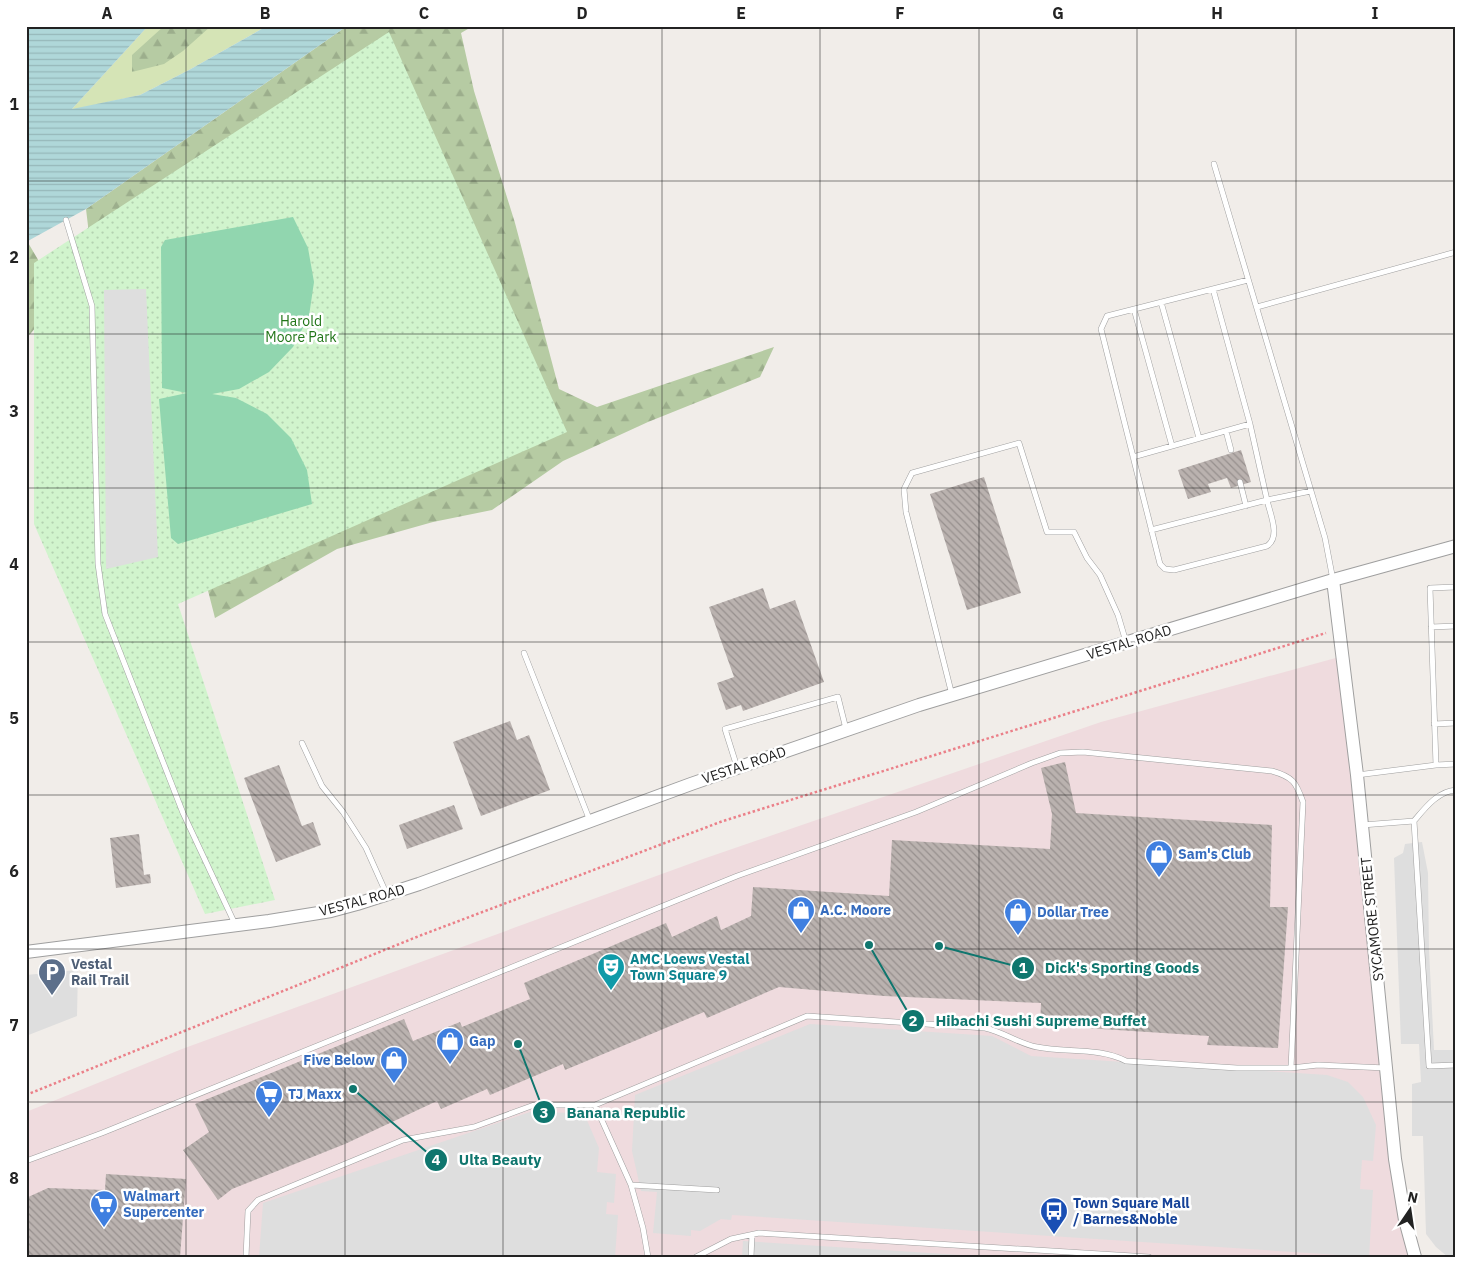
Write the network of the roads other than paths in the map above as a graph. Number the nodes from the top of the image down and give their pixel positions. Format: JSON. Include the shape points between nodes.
{"nodes":[{"id":1,"x":1214,"y":164,"type":"dead end"},
{"id":2,"x":66,"y":220,"type":"dead end"},
{"id":3,"x":1456,"y":252,"type":"edge"},
{"id":4,"x":1248,"y":280,"type":"junction"},
{"id":5,"x":1213,"y":289,"type":"junction"},
{"id":6,"x":1161,"y":302,"type":"junction"},
{"id":7,"x":1256,"y":308,"type":"junction"},
{"id":8,"x":1134,"y":309,"type":"junction"},
{"id":9,"x":1250,"y":424,"type":"junction"},
{"id":10,"x":1226,"y":430,"type":"junction"},
{"id":11,"x":1199,"y":438,"type":"junction"},
{"id":12,"x":1172,"y":446,"type":"junction"},
{"id":13,"x":1231,"y":450,"type":"dead end"},
{"id":14,"x":1133,"y":457,"type":"junction"},
{"id":15,"x":1240,"y":482,"type":"dead end"},
{"id":16,"x":1311,"y":491,"type":"junction"},
{"id":17,"x":1267,"y":500,"type":"junction"},
{"id":18,"x":1246,"y":506,"type":"junction"},
{"id":19,"x":1151,"y":530,"type":"junction"},
{"id":20,"x":1456,"y":546,"type":"edge"},
{"id":21,"x":1333,"y":580,"type":"junction"},
{"id":22,"x":1456,"y":587,"type":"edge"},
{"id":23,"x":1456,"y":626,"type":"edge"},
{"id":24,"x":1431,"y":627,"type":"junction"},
{"id":25,"x":1126,"y":642,"type":"junction"},
{"id":26,"x":524,"y":653,"type":"dead end"},
{"id":27,"x":952,"y":696,"type":"junction"},
{"id":28,"x":1456,"y":723,"type":"edge"},
{"id":29,"x":1434,"y":724,"type":"junction"},
{"id":30,"x":846,"y":730,"type":"junction"},
{"id":31,"x":302,"y":743,"type":"dead end"},
{"id":32,"x":1456,"y":764,"type":"edge"},
{"id":33,"x":1436,"y":765,"type":"junction"},
{"id":34,"x":738,"y":767,"type":"junction"},
{"id":35,"x":1357,"y":774,"type":"junction"},
{"id":36,"x":1456,"y":790,"type":"edge"},
{"id":37,"x":590,"y":821,"type":"junction"},
{"id":38,"x":1414,"y":821,"type":"junction"},
{"id":39,"x":1362,"y":825,"type":"junction"},
{"id":40,"x":388,"y":895,"type":"junction"},
{"id":41,"x":235,"y":926,"type":"junction"},
{"id":42,"x":26,"y":952,"type":"edge"},
{"id":43,"x":1456,"y":1065,"type":"edge"},
{"id":44,"x":1291,"y":1068,"type":"junction"},
{"id":45,"x":1386,"y":1068,"type":"junction"},
{"id":46,"x":595,"y":1105,"type":"junction"},
{"id":47,"x":26,"y":1160,"type":"edge"},
{"id":48,"x":631,"y":1186,"type":"junction"},
{"id":49,"x":717,"y":1190,"type":"dead end"},
{"id":50,"x":752,"y":1234,"type":"junction"},
{"id":51,"x":1026,"y":1249,"type":"junction"},
{"id":52,"x":712,"y":1250,"type":"junction"},
{"id":53,"x":246,"y":1257,"type":"edge"},
{"id":54,"x":648,"y":1257,"type":"edge"},
{"id":55,"x":696,"y":1257,"type":"edge"},
{"id":56,"x":705,"y":1257,"type":"edge"},
{"id":57,"x":751,"y":1257,"type":"edge"},
{"id":58,"x":1026,"y":1257,"type":"edge"},
{"id":59,"x":1149,"y":1257,"type":"edge"},
{"id":60,"x":1415,"y":1257,"type":"edge"}],
"edges":[{"from":1,"to":4,"type":"lane"},
{"from":2,"to":41,"type":"lane","via":[[92,306],[98,564],[105,614],[183,813]]},
{"from":3,"to":7,"type":"lane"},
{"from":4,"to":5,"type":"lane"},
{"from":4,"to":7,"type":"lane"},
{"from":5,"to":6,"type":"lane"},
{"from":5,"to":9,"type":"lane"},
{"from":6,"to":8,"type":"lane"},
{"from":6,"to":11,"type":"lane"},
{"from":7,"to":16,"type":"lane"},
{"from":8,"to":12,"type":"lane"},
{"from":8,"to":14,"type":"lane","via":[[1107,316],[1101,329]]},
{"from":9,"to":10,"type":"lane"},
{"from":9,"to":17,"type":"lane"},
{"from":10,"to":11,"type":"lane"},
{"from":10,"to":13,"type":"lane"},
{"from":11,"to":12,"type":"lane"},
{"from":12,"to":14,"type":"lane"},
{"from":14,"to":19,"type":"lane"},
{"from":15,"to":18,"type":"lane"},
{"from":16,"to":17,"type":"lane"},
{"from":16,"to":21,"type":"lane"},
{"from":17,"to":18,"type":"lane"},
{"from":17,"to":19,"type":"lane","via":[[1275,536],[1267,546],[1174,570],[1165,569],[1160,564]]},
{"from":18,"to":19,"type":"lane"},
{"from":20,"to":21,"type":"street","name":"VESTAL ROAD"},
{"from":21,"to":25,"type":"street","name":"VESTAL ROAD"},
{"from":21,"to":35,"type":"street","name":"SYCAMORE STREET"},
{"from":22,"to":24,"type":"lane","via":[[1430,588]]},
{"from":23,"to":24,"type":"lane"},
{"from":24,"to":29,"type":"lane"},
{"from":25,"to":27,"type":"street","name":"VESTAL ROAD"},
{"from":25,"to":27,"type":"lane","via":[[1100,575],[1074,532],[1047,532],[1019,443],[912,473],[904,489],[906,512]]},
{"from":26,"to":37,"type":"lane"},
{"from":27,"to":30,"type":"street","name":"VESTAL ROAD"},
{"from":28,"to":29,"type":"lane"},
{"from":29,"to":33,"type":"lane"},
{"from":30,"to":34,"type":"street","name":"VESTAL ROAD"},
{"from":30,"to":34,"type":"lane","via":[[838,697],[725,729]]},
{"from":31,"to":40,"type":"lane","via":[[322,786],[366,848]]},
{"from":32,"to":33,"type":"lane"},
{"from":33,"to":35,"type":"lane"},
{"from":34,"to":37,"type":"street","name":"VESTAL ROAD"},
{"from":35,"to":39,"type":"street","name":"SYCAMORE STREET"},
{"from":36,"to":38,"type":"lane","via":[[1448,790],[1430,803]]},
{"from":37,"to":40,"type":"street","name":"VESTAL ROAD"},
{"from":38,"to":39,"type":"lane"},
{"from":38,"to":43,"type":"lane","via":[[1429,1066]]},
{"from":39,"to":45,"type":"street","name":"SYCAMORE STREET"},
{"from":40,"to":41,"type":"street","name":"VESTAL ROAD","via":[[330,911]]},
{"from":41,"to":42,"type":"street","name":"VESTAL ROAD"},
{"from":44,"to":45,"type":"lane","via":[[1318,1065]]},
{"from":44,"to":46,"type":"lane","via":[[1126,1061],[1113,1054],[1035,1047],[985,1028],[807,1016]]},
{"from":44,"to":47,"type":"lane","via":[[1303,802],[1298,785],[1287,776],[1272,771],[1083,752],[1060,753],[916,812],[737,876],[102,1133]]},
{"from":45,"to":60,"type":"street","name":"SYCAMORE STREET","via":[[1395,1159]]},
{"from":46,"to":48,"type":"lane"},
{"from":46,"to":53,"type":"lane","via":[[534,1105],[474,1127],[403,1140],[258,1200],[248,1212]]},
{"from":48,"to":49,"type":"lane"},
{"from":48,"to":54,"type":"lane"},
{"from":50,"to":51,"type":"lane"},
{"from":50,"to":52,"type":"lane","via":[[731,1239]]},
{"from":50,"to":57,"type":"lane"},
{"from":51,"to":58,"type":"lane"},
{"from":51,"to":59,"type":"lane"},
{"from":52,"to":55,"type":"lane"},
{"from":52,"to":56,"type":"lane"}]}
